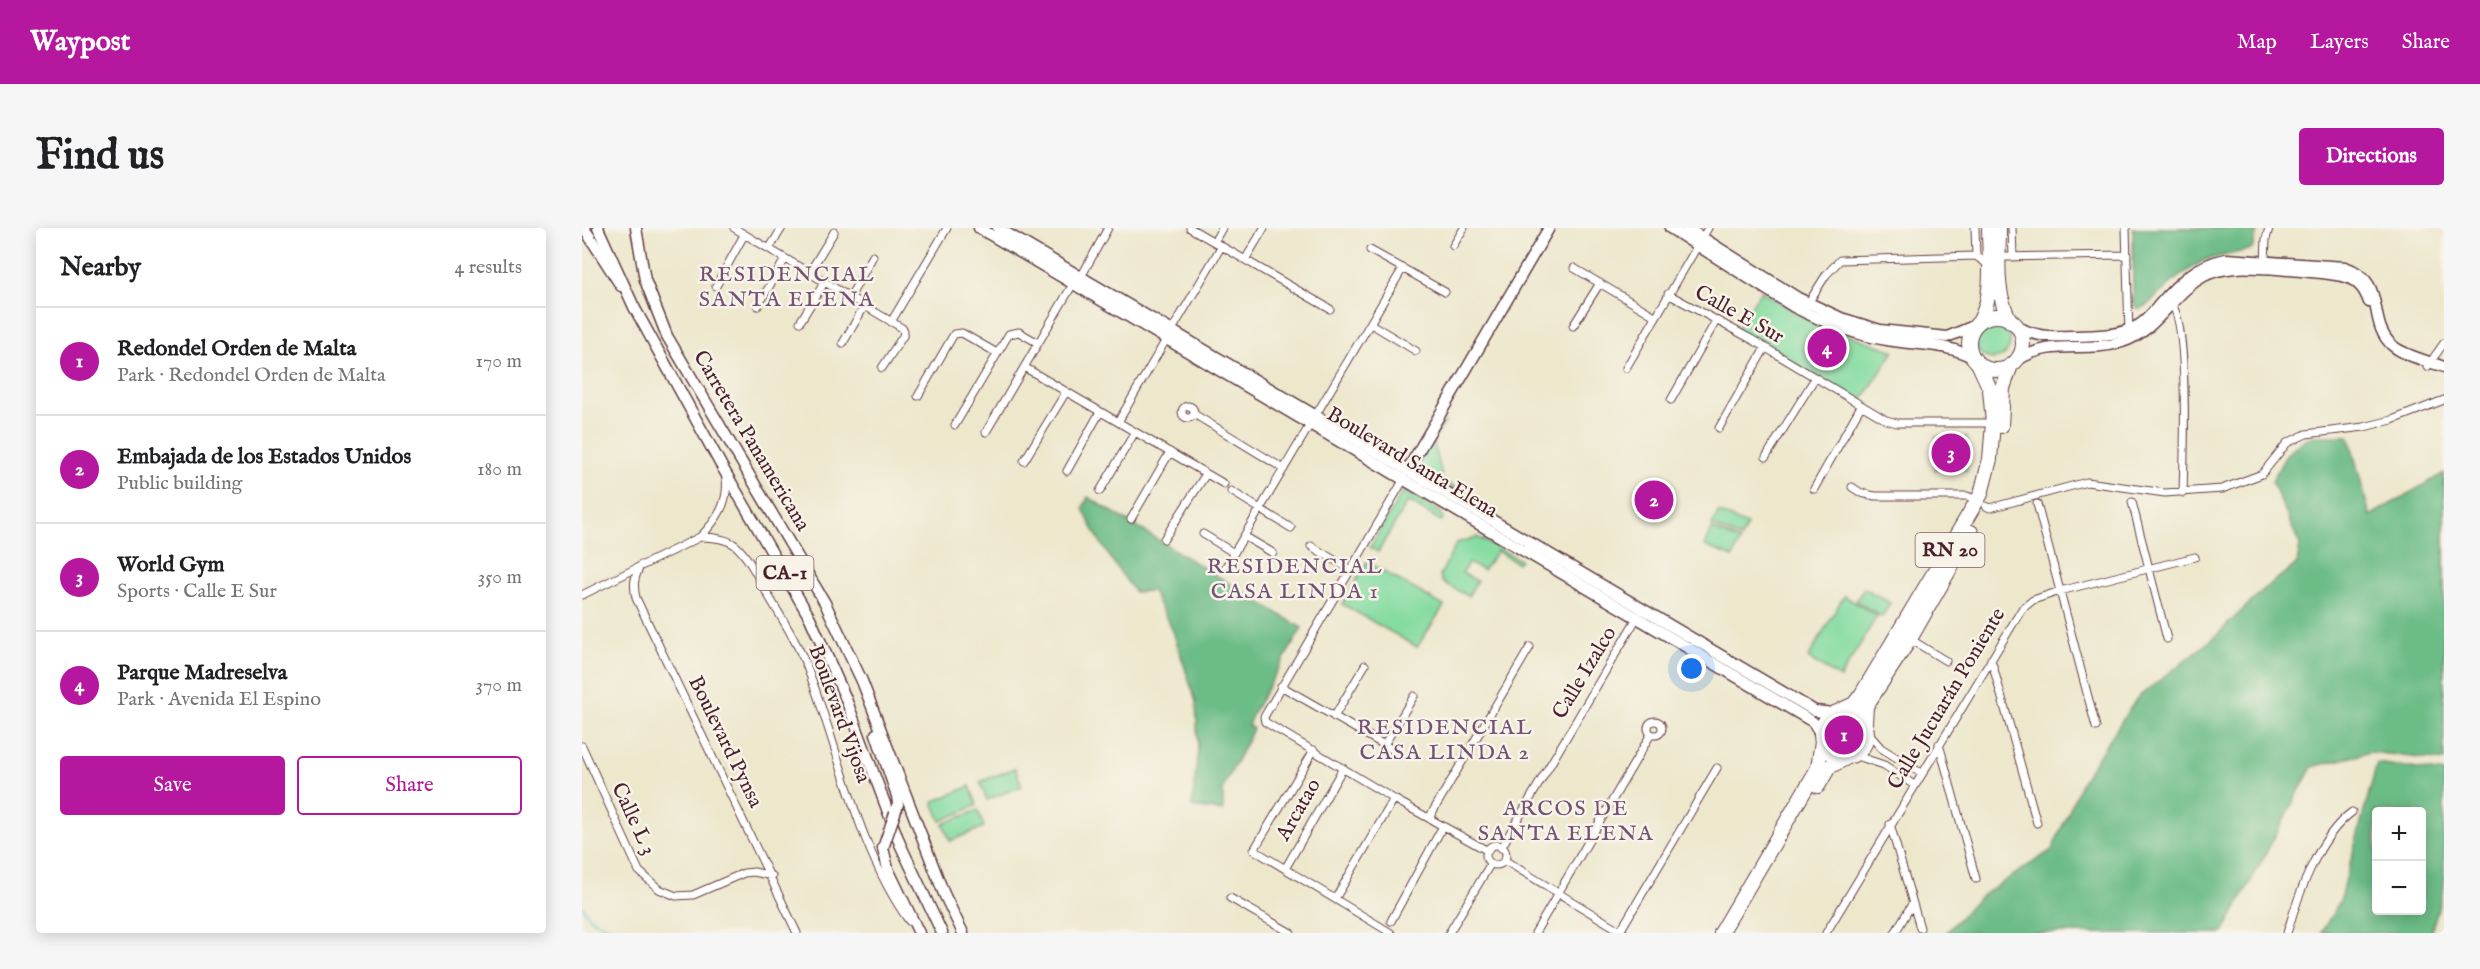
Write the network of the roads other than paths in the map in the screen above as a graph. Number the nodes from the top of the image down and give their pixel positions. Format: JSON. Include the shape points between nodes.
{"nodes":[{"id":1,"x":584,"y":228,"type":"edge"},
{"id":2,"x":598,"y":228,"type":"edge"},
{"id":3,"x":636,"y":228,"type":"edge"},
{"id":4,"x":734,"y":228,"type":"edge"},
{"id":5,"x":782,"y":228,"type":"edge"},
{"id":6,"x":947,"y":228,"type":"edge"},
{"id":7,"x":979,"y":228,"type":"edge"},
{"id":8,"x":998,"y":228,"type":"edge"},
{"id":9,"x":1108,"y":228,"type":"edge"},
{"id":10,"x":1190,"y":228,"type":"edge"},
{"id":11,"x":1222,"y":228,"type":"edge"},
{"id":12,"x":1264,"y":228,"type":"edge"},
{"id":13,"x":1464,"y":228,"type":"edge"},
{"id":14,"x":1549,"y":228,"type":"edge"},
{"id":15,"x":1670,"y":228,"type":"edge"},
{"id":16,"x":1687,"y":228,"type":"edge"},
{"id":17,"x":1975,"y":228,"type":"edge"},
{"id":18,"x":1989,"y":228,"type":"edge"},
{"id":19,"x":1999,"y":228,"type":"edge"},
{"id":20,"x":2012,"y":228,"type":"edge"},
{"id":21,"x":2126,"y":228,"type":"edge"},
{"id":22,"x":2269,"y":228,"type":"edge"},
{"id":23,"x":834,"y":232,"type":"dead end"},
{"id":24,"x":744,"y":235,"type":"junction"},
{"id":25,"x":1703,"y":237,"type":"edge"},
{"id":26,"x":1214,"y":242,"type":"junction"},
{"id":27,"x":1453,"y":246,"type":"dead end"},
{"id":28,"x":1221,"y":247,"type":"junction"},
{"id":29,"x":769,"y":249,"type":"junction"},
{"id":30,"x":1370,"y":250,"type":"dead end"},
{"id":31,"x":2127,"y":255,"type":"junction"},
{"id":32,"x":873,"y":256,"type":"dead end"},
{"id":33,"x":1976,"y":256,"type":"junction"},
{"id":34,"x":785,"y":259,"type":"junction"},
{"id":35,"x":1245,"y":260,"type":"junction"},
{"id":36,"x":2000,"y":260,"type":"junction"},
{"id":37,"x":2265,"y":265,"type":"junction"},
{"id":38,"x":1403,"y":268,"type":"junction"},
{"id":39,"x":1574,"y":268,"type":"dead end"},
{"id":40,"x":809,"y":273,"type":"junction"},
{"id":41,"x":1077,"y":280,"type":"junction"},
{"id":42,"x":824,"y":283,"type":"junction"},
{"id":43,"x":1600,"y":283,"type":"junction"},
{"id":44,"x":716,"y":286,"type":"dead end"},
{"id":45,"x":1445,"y":292,"type":"dead end"},
{"id":46,"x":1668,"y":294,"type":"junction"},
{"id":47,"x":850,"y":297,"type":"junction"},
{"id":48,"x":2172,"y":305,"type":"junction"},
{"id":49,"x":758,"y":306,"type":"dead end"},
{"id":50,"x":634,"y":307,"type":"junction"},
{"id":51,"x":864,"y":307,"type":"junction"},
{"id":52,"x":1805,"y":308,"type":"junction"},
{"id":53,"x":1330,"y":309,"type":"dead end"},
{"id":54,"x":1655,"y":316,"type":"junction"},
{"id":55,"x":1716,"y":321,"type":"junction"},
{"id":56,"x":800,"y":322,"type":"dead end"},
{"id":57,"x":891,"y":322,"type":"junction"},
{"id":58,"x":2013,"y":323,"type":"junction"},
{"id":59,"x":1371,"y":324,"type":"junction"},
{"id":60,"x":1977,"y":324,"type":"junction"},
{"id":61,"x":1573,"y":326,"type":"dead end"},
{"id":62,"x":1169,"y":334,"type":"junction"},
{"id":63,"x":2129,"y":335,"type":"junction"},
{"id":64,"x":1038,"y":343,"type":"junction"},
{"id":65,"x":2444,"y":343,"type":"edge"},
{"id":66,"x":843,"y":344,"type":"dead end"},
{"id":67,"x":1764,"y":348,"type":"junction"},
{"id":68,"x":1416,"y":351,"type":"dead end"},
{"id":69,"x":997,"y":353,"type":"junction"},
{"id":70,"x":1976,"y":361,"type":"junction"},
{"id":71,"x":2013,"y":363,"type":"junction"},
{"id":72,"x":2428,"y":364,"type":"junction"},
{"id":73,"x":2444,"y":366,"type":"edge"},
{"id":74,"x":1024,"y":367,"type":"junction"},
{"id":75,"x":882,"y":368,"type":"dead end"},
{"id":76,"x":1626,"y":368,"type":"dead end"},
{"id":77,"x":2444,"y":374,"type":"edge"},
{"id":78,"x":1815,"y":378,"type":"junction"},
{"id":79,"x":1066,"y":392,"type":"junction"},
{"id":80,"x":918,"y":396,"type":"dead end"},
{"id":81,"x":1671,"y":400,"type":"dead end"},
{"id":82,"x":2444,"y":400,"type":"edge"},
{"id":83,"x":1861,"y":406,"type":"junction"},
{"id":84,"x":1100,"y":412,"type":"junction"},
{"id":85,"x":1194,"y":414,"type":"dead end"},
{"id":86,"x":1314,"y":421,"type":"junction"},
{"id":87,"x":1118,"y":422,"type":"junction"},
{"id":88,"x":1993,"y":423,"type":"junction"},
{"id":89,"x":955,"y":424,"type":"dead end"},
{"id":90,"x":1719,"y":428,"type":"dead end"},
{"id":91,"x":986,"y":432,"type":"dead end"},
{"id":92,"x":1135,"y":432,"type":"junction"},
{"id":93,"x":1170,"y":452,"type":"junction"},
{"id":94,"x":1766,"y":457,"type":"dead end"},
{"id":95,"x":1024,"y":461,"type":"dead end"},
{"id":96,"x":721,"y":465,"type":"junction"},
{"id":97,"x":1284,"y":470,"type":"junction"},
{"id":98,"x":1067,"y":471,"type":"dead end"},
{"id":99,"x":1206,"y":474,"type":"junction"},
{"id":100,"x":1406,"y":474,"type":"junction"},
{"id":101,"x":1224,"y":484,"type":"dead end"},
{"id":102,"x":1852,"y":487,"type":"dead end"},
{"id":103,"x":1814,"y":489,"type":"dead end"},
{"id":104,"x":1100,"y":491,"type":"dead end"},
{"id":105,"x":1231,"y":491,"type":"dead end"},
{"id":106,"x":2183,"y":493,"type":"junction"},
{"id":107,"x":2132,"y":502,"type":"dead end"},
{"id":108,"x":1982,"y":503,"type":"junction"},
{"id":109,"x":2037,"y":504,"type":"dead end"},
{"id":110,"x":1260,"y":510,"type":"junction"},
{"id":111,"x":1131,"y":519,"type":"dead end"},
{"id":112,"x":1291,"y":528,"type":"dead end"},
{"id":113,"x":1203,"y":534,"type":"dead end"},
{"id":114,"x":1244,"y":536,"type":"junction"},
{"id":115,"x":700,"y":537,"type":"junction"},
{"id":116,"x":1164,"y":539,"type":"dead end"},
{"id":117,"x":1962,"y":539,"type":"junction"},
{"id":118,"x":1311,"y":546,"type":"dead end"},
{"id":119,"x":1234,"y":553,"type":"junction"},
{"id":120,"x":1273,"y":553,"type":"dead end"},
{"id":121,"x":2195,"y":557,"type":"dead end"},
{"id":122,"x":641,"y":565,"type":"junction"},
{"id":123,"x":1225,"y":568,"type":"dead end"},
{"id":124,"x":2148,"y":569,"type":"junction"},
{"id":125,"x":1351,"y":570,"type":"junction"},
{"id":126,"x":2060,"y":591,"type":"junction"},
{"id":127,"x":582,"y":595,"type":"edge"},
{"id":128,"x":1640,"y":613,"type":"junction"},
{"id":129,"x":1910,"y":639,"type":"junction"},
{"id":130,"x":2167,"y":639,"type":"dead end"},
{"id":131,"x":1530,"y":647,"type":"dead end"},
{"id":132,"x":1991,"y":659,"type":"junction"},
{"id":133,"x":1946,"y":661,"type":"dead end"},
{"id":134,"x":1365,"y":665,"type":"dead end"},
{"id":135,"x":862,"y":681,"type":"junction"},
{"id":136,"x":1281,"y":686,"type":"junction"},
{"id":137,"x":1414,"y":696,"type":"dead end"},
{"id":138,"x":1836,"y":712,"type":"junction"},
{"id":139,"x":1334,"y":717,"type":"junction"},
{"id":140,"x":1866,"y":727,"type":"junction"},
{"id":141,"x":2096,"y":727,"type":"dead end"},
{"id":142,"x":1651,"y":734,"type":"dead end"},
{"id":143,"x":1821,"y":738,"type":"junction"},
{"id":144,"x":1939,"y":744,"type":"junction"},
{"id":145,"x":1384,"y":745,"type":"junction"},
{"id":146,"x":582,"y":746,"type":"edge"},
{"id":147,"x":1314,"y":750,"type":"junction"},
{"id":148,"x":1400,"y":754,"type":"dead end"},
{"id":149,"x":1851,"y":756,"type":"junction"},
{"id":150,"x":1343,"y":768,"type":"junction"},
{"id":151,"x":1717,"y":768,"type":"dead end"},
{"id":152,"x":1921,"y":774,"type":"junction"},
{"id":153,"x":1914,"y":784,"type":"junction"},
{"id":154,"x":1394,"y":799,"type":"junction"},
{"id":155,"x":2352,"y":812,"type":"dead end"},
{"id":156,"x":1429,"y":818,"type":"junction"},
{"id":157,"x":2037,"y":823,"type":"dead end"},
{"id":158,"x":1890,"y":824,"type":"junction"},
{"id":159,"x":1443,"y":826,"type":"junction"},
{"id":160,"x":1501,"y":848,"type":"junction"},
{"id":161,"x":1488,"y":851,"type":"junction"},
{"id":162,"x":1504,"y":860,"type":"junction"},
{"id":163,"x":1491,"y":863,"type":"junction"},
{"id":164,"x":1285,"y":869,"type":"junction"},
{"id":165,"x":772,"y":876,"type":"junction"},
{"id":166,"x":1976,"y":879,"type":"dead end"},
{"id":167,"x":1558,"y":894,"type":"junction"},
{"id":168,"x":1230,"y":898,"type":"dead end"},
{"id":169,"x":1335,"y":899,"type":"junction"},
{"id":170,"x":1912,"y":904,"type":"junction"},
{"id":171,"x":1391,"y":921,"type":"dead end"},
{"id":172,"x":1920,"y":928,"type":"dead end"},
{"id":173,"x":1621,"y":932,"type":"edge"},
{"id":174,"x":797,"y":933,"type":"edge"},
{"id":175,"x":918,"y":933,"type":"edge"},
{"id":176,"x":942,"y":933,"type":"edge"},
{"id":177,"x":963,"y":933,"type":"edge"},
{"id":178,"x":1291,"y":933,"type":"edge"},
{"id":179,"x":1391,"y":933,"type":"edge"},
{"id":180,"x":1449,"y":933,"type":"edge"},
{"id":181,"x":1535,"y":933,"type":"edge"},
{"id":182,"x":1721,"y":933,"type":"edge"},
{"id":183,"x":1731,"y":933,"type":"edge"},
{"id":184,"x":1826,"y":933,"type":"edge"},
{"id":185,"x":1895,"y":933,"type":"edge"},
{"id":186,"x":2287,"y":933,"type":"edge"}],
"edges":[{"from":1,"to":50,"type":"main road","name":"Carretera Panamericana"},
{"from":2,"to":50,"type":"main road","name":"Carretera Panamericana","number":"CA-1"},
{"from":3,"to":135,"type":"main road","name":"Carretera Panamericana","number":"CA-1","via":[[645,280],[667,336],[825,603]]},
{"from":4,"to":24,"type":"street"},
{"from":5,"to":29,"type":"street"},
{"from":6,"to":57,"type":"street"},
{"from":7,"to":41,"type":"main road","name":"Boulevard Santa Elena","via":[[1046,268]]},
{"from":8,"to":41,"type":"main road","name":"Boulevard Santa Elena"},
{"from":9,"to":41,"type":"street"},
{"from":10,"to":26,"type":"street"},
{"from":11,"to":26,"type":"street"},
{"from":12,"to":35,"type":"street"},
{"from":13,"to":27,"type":"street"},
{"from":14,"to":100,"type":"main road"},
{"from":15,"to":25,"type":"main road"},
{"from":16,"to":25,"type":"main road"},
{"from":17,"to":33,"type":"street"},
{"from":18,"to":36,"type":"highway","number":"RN 20"},
{"from":19,"to":36,"type":"highway","number":"RN 20"},
{"from":20,"to":36,"type":"street"},
{"from":21,"to":31,"type":"street"},
{"from":22,"to":37,"type":"street"},
{"from":23,"to":40,"type":"street"},
{"from":24,"to":29,"type":"street"},
{"from":24,"to":44,"type":"street"},
{"from":25,"to":46,"type":"street"},
{"from":25,"to":52,"type":"main road"},
{"from":26,"to":28,"type":"street"},
{"from":28,"to":35,"type":"street"},
{"from":28,"to":62,"type":"street"},
{"from":29,"to":34,"type":"street"},
{"from":30,"to":38,"type":"street"},
{"from":31,"to":36,"type":"street"},
{"from":31,"to":63,"type":"street"},
{"from":32,"to":47,"type":"street"},
{"from":33,"to":36,"type":"street"},
{"from":33,"to":52,"type":"street","via":[[1840,260]]},
{"from":34,"to":40,"type":"street"},
{"from":34,"to":49,"type":"street"},
{"from":35,"to":53,"type":"street"},
{"from":36,"to":58,"type":"highway","number":"RN 20","via":[[2000,296]]},
{"from":36,"to":60,"type":"highway","number":"RN 20"},
{"from":37,"to":48,"type":"main road","via":[[2206,275]]},
{"from":37,"to":63,"type":"main road","via":[[2226,259],[2199,268]]},
{"from":37,"to":72,"type":"main road","via":[[2344,267],[2359,273],[2372,290],[2382,330],[2393,347]]},
{"from":38,"to":45,"type":"street"},
{"from":38,"to":59,"type":"street"},
{"from":39,"to":43,"type":"street"},
{"from":40,"to":42,"type":"street"},
{"from":41,"to":62,"type":"main road","name":"Boulevard Santa Elena"},
{"from":41,"to":62,"type":"main road","name":"Boulevard Santa Elena","via":[[1102,293],[1108,292]]},
{"from":41,"to":64,"type":"street"},
{"from":42,"to":47,"type":"street"},
{"from":42,"to":56,"type":"street"},
{"from":43,"to":54,"type":"street"},
{"from":43,"to":61,"type":"street"},
{"from":46,"to":54,"type":"street"},
{"from":46,"to":55,"type":"street","name":"Calle E Sur"},
{"from":47,"to":51,"type":"street"},
{"from":48,"to":63,"type":"main road","via":[[2150,328]]},
{"from":48,"to":106,"type":"street","via":[[2181,327]]},
{"from":50,"to":96,"type":"main road","name":"Carretera Panamericana","number":"CA-1"},
{"from":51,"to":57,"type":"street"},
{"from":51,"to":66,"type":"street"},
{"from":52,"to":60,"type":"main road","via":[[1880,330],[1922,336],[1947,337]]},
{"from":52,"to":70,"type":"main road","via":[[1847,331],[1952,349]]},
{"from":54,"to":76,"type":"street"},
{"from":55,"to":67,"type":"street","name":"Calle E Sur"},
{"from":55,"to":81,"type":"street"},
{"from":57,"to":75,"type":"street","via":[[904,331]]},
{"from":58,"to":60,"type":"highway","via":[[1996,316]]},
{"from":58,"to":63,"type":"main road","via":[[2043,337]]},
{"from":58,"to":71,"type":"highway","number":"RN 20","via":[[2022,341]]},
{"from":59,"to":68,"type":"street"},
{"from":59,"to":86,"type":"street"},
{"from":60,"to":70,"type":"highway","number":"RN 20","via":[[1969,341]]},
{"from":62,"to":86,"type":"main road","name":"Boulevard Santa Elena"},
{"from":62,"to":87,"type":"street"},
{"from":63,"to":71,"type":"main road","via":[[2104,345],[2037,349]]},
{"from":64,"to":69,"type":"street","via":[[1014,331]]},
{"from":64,"to":74,"type":"street"},
{"from":65,"to":72,"type":"street"},
{"from":67,"to":78,"type":"street","name":"Calle E Sur"},
{"from":67,"to":90,"type":"street"},
{"from":69,"to":80,"type":"street","via":[[962,333],[954,334]]},
{"from":69,"to":89,"type":"street"},
{"from":70,"to":71,"type":"highway","via":[[1996,370]]},
{"from":70,"to":88,"type":"highway","number":"RN 20","via":[[1990,388]]},
{"from":71,"to":108,"type":"highway","number":"RN 20","via":[[2003,388],[1998,466]]},
{"from":72,"to":73,"type":"main road"},
{"from":72,"to":77,"type":"main road"},
{"from":74,"to":79,"type":"street"},
{"from":74,"to":91,"type":"street"},
{"from":78,"to":83,"type":"street","name":"Calle E Sur"},
{"from":78,"to":94,"type":"street"},
{"from":79,"to":84,"type":"street"},
{"from":79,"to":95,"type":"street"},
{"from":82,"to":106,"type":"street","via":[[2364,427],[2306,434],[2287,443],[2256,478],[2222,489]]},
{"from":83,"to":88,"type":"street","name":"Calle E Sur","via":[[1897,423]]},
{"from":83,"to":103,"type":"street"},
{"from":84,"to":87,"type":"street"},
{"from":84,"to":98,"type":"street"},
{"from":85,"to":97,"type":"street"},
{"from":86,"to":97,"type":"street"},
{"from":86,"to":100,"type":"main road","name":"Boulevard Santa Elena"},
{"from":86,"to":100,"type":"main road","name":"Boulevard Santa Elena","via":[[1363,455],[1374,456]]},
{"from":87,"to":92,"type":"street"},
{"from":88,"to":108,"type":"highway","number":"RN 20"},
{"from":92,"to":93,"type":"street"},
{"from":92,"to":104,"type":"street"},
{"from":93,"to":99,"type":"street"},
{"from":93,"to":111,"type":"street"},
{"from":96,"to":115,"type":"street","via":[[727,486],[724,502],[718,517]]},
{"from":96,"to":176,"type":"main road","name":"Carretera Panamericana","number":"CA-1","via":[[810,618],[846,699],[900,844]]},
{"from":97,"to":110,"type":"street"},
{"from":99,"to":101,"type":"street"},
{"from":99,"to":116,"type":"street"},
{"from":100,"to":125,"type":"street"},
{"from":100,"to":128,"type":"main road","name":"Boulevard Santa Elena"},
{"from":100,"to":128,"type":"main road","name":"Boulevard Santa Elena","via":[[1445,493]]},
{"from":102,"to":108,"type":"street","via":[[1875,496],[1967,496]]},
{"from":105,"to":110,"type":"street"},
{"from":106,"to":108,"type":"street","via":[[2151,492],[2096,481],[1990,508]]},
{"from":107,"to":124,"type":"street"},
{"from":108,"to":117,"type":"highway","number":"RN 20"},
{"from":109,"to":126,"type":"street"},
{"from":110,"to":112,"type":"street"},
{"from":110,"to":114,"type":"street"},
{"from":113,"to":119,"type":"street"},
{"from":114,"to":119,"type":"street"},
{"from":114,"to":120,"type":"street"},
{"from":115,"to":122,"type":"street"},
{"from":115,"to":175,"type":"street","name":"Boulevard Vijosa","via":[[734,544],[792,636],[810,674],[873,853],[890,892]]},
{"from":117,"to":129,"type":"highway","number":"RN 20"},
{"from":117,"to":138,"type":"highway","number":"RN 20","via":[[1862,695],[1854,704]]},
{"from":118,"to":125,"type":"street"},
{"from":119,"to":123,"type":"street"},
{"from":121,"to":124,"type":"street","name":"Calle Jucuarán Poniente"},
{"from":122,"to":127,"type":"street"},
{"from":122,"to":165,"type":"street","name":"Boulevard Pynsa","via":[[633,586],[636,598]]},
{"from":124,"to":126,"type":"street","name":"Calle Jucuarán Poniente"},
{"from":124,"to":130,"type":"street"},
{"from":125,"to":136,"type":"street"},
{"from":126,"to":132,"type":"street","name":"Calle Jucuarán Poniente","via":[[2033,600],[2022,609]]},
{"from":126,"to":141,"type":"street"},
{"from":128,"to":138,"type":"main road","name":"Boulevard Santa Elena","via":[[1815,711]]},
{"from":128,"to":143,"type":"main road","name":"Boulevard Santa Elena","via":[[1814,722]]},
{"from":128,"to":160,"type":"street","name":"Calle Izalco"},
{"from":129,"to":133,"type":"street"},
{"from":129,"to":140,"type":"highway","number":"RN 20","via":[[1866,706]]},
{"from":131,"to":156,"type":"street"},
{"from":132,"to":144,"type":"street","name":"Calle Jucuarán Poniente"},
{"from":132,"to":157,"type":"street"},
{"from":134,"to":139,"type":"street"},
{"from":135,"to":175,"type":"main road","bridge":true,"via":[[898,804],[883,848],[884,859]]},
{"from":135,"to":177,"type":"main road","name":"Carretera Panamericana","number":"CA-1","via":[[944,894]]},
{"from":136,"to":139,"type":"street"},
{"from":136,"to":147,"type":"street","via":[[1265,712],[1265,722]]},
{"from":137,"to":145,"type":"street"},
{"from":138,"to":140,"type":"highway","via":[[1855,713]]},
{"from":138,"to":143,"type":"highway","number":"RN 20","via":[[1824,723]]},
{"from":139,"to":145,"type":"street"},
{"from":140,"to":149,"type":"highway","number":"RN 20","via":[[1863,747]]},
{"from":140,"to":152,"type":"street","via":[[1881,748]]},
{"from":142,"to":167,"type":"street"},
{"from":143,"to":149,"type":"highway","via":[[1832,754]]},
{"from":143,"to":182,"type":"highway","number":"RN 20","via":[[1818,768]]},
{"from":144,"to":152,"type":"street","name":"Calle Jucuarán Poniente"},
{"from":144,"to":166,"type":"street"},
{"from":145,"to":148,"type":"street"},
{"from":146,"to":165,"type":"street","name":"Calle L 3","via":[[639,871],[659,889],[676,896],[693,895],[744,873]]},
{"from":147,"to":150,"type":"street"},
{"from":147,"to":164,"type":"street","via":[[1254,850]]},
{"from":149,"to":153,"type":"street","via":[[1884,765]]},
{"from":149,"to":183,"type":"highway","number":"RN 20","via":[[1830,767]]},
{"from":150,"to":154,"type":"street"},
{"from":150,"to":164,"type":"street","name":"Arcatao"},
{"from":151,"to":173,"type":"street"},
{"from":152,"to":153,"type":"street","name":"Calle Jucuarán Poniente"},
{"from":153,"to":158,"type":"street","name":"Calle Jucuarán Poniente"},
{"from":154,"to":156,"type":"street"},
{"from":154,"to":169,"type":"street"},
{"from":155,"to":186,"type":"street","via":[[2324,842]]},
{"from":156,"to":159,"type":"street"},
{"from":158,"to":170,"type":"street"},
{"from":158,"to":184,"type":"street","name":"Calle Jucuarán Poniente"},
{"from":159,"to":161,"type":"street"},
{"from":159,"to":171,"type":"street"},
{"from":160,"to":161,"type":"street","via":[[1495,846]]},
{"from":160,"to":162,"type":"street"},
{"from":161,"to":163,"type":"street"},
{"from":162,"to":163,"type":"street"},
{"from":162,"to":167,"type":"street"},
{"from":163,"to":180,"type":"street"},
{"from":164,"to":169,"type":"street"},
{"from":165,"to":174,"type":"street","name":"Boulevard Pynsa"},
{"from":167,"to":173,"type":"street"},
{"from":167,"to":181,"type":"street"},
{"from":168,"to":178,"type":"street"},
{"from":169,"to":179,"type":"street"},
{"from":170,"to":172,"type":"street"},
{"from":170,"to":185,"type":"street"}]}
